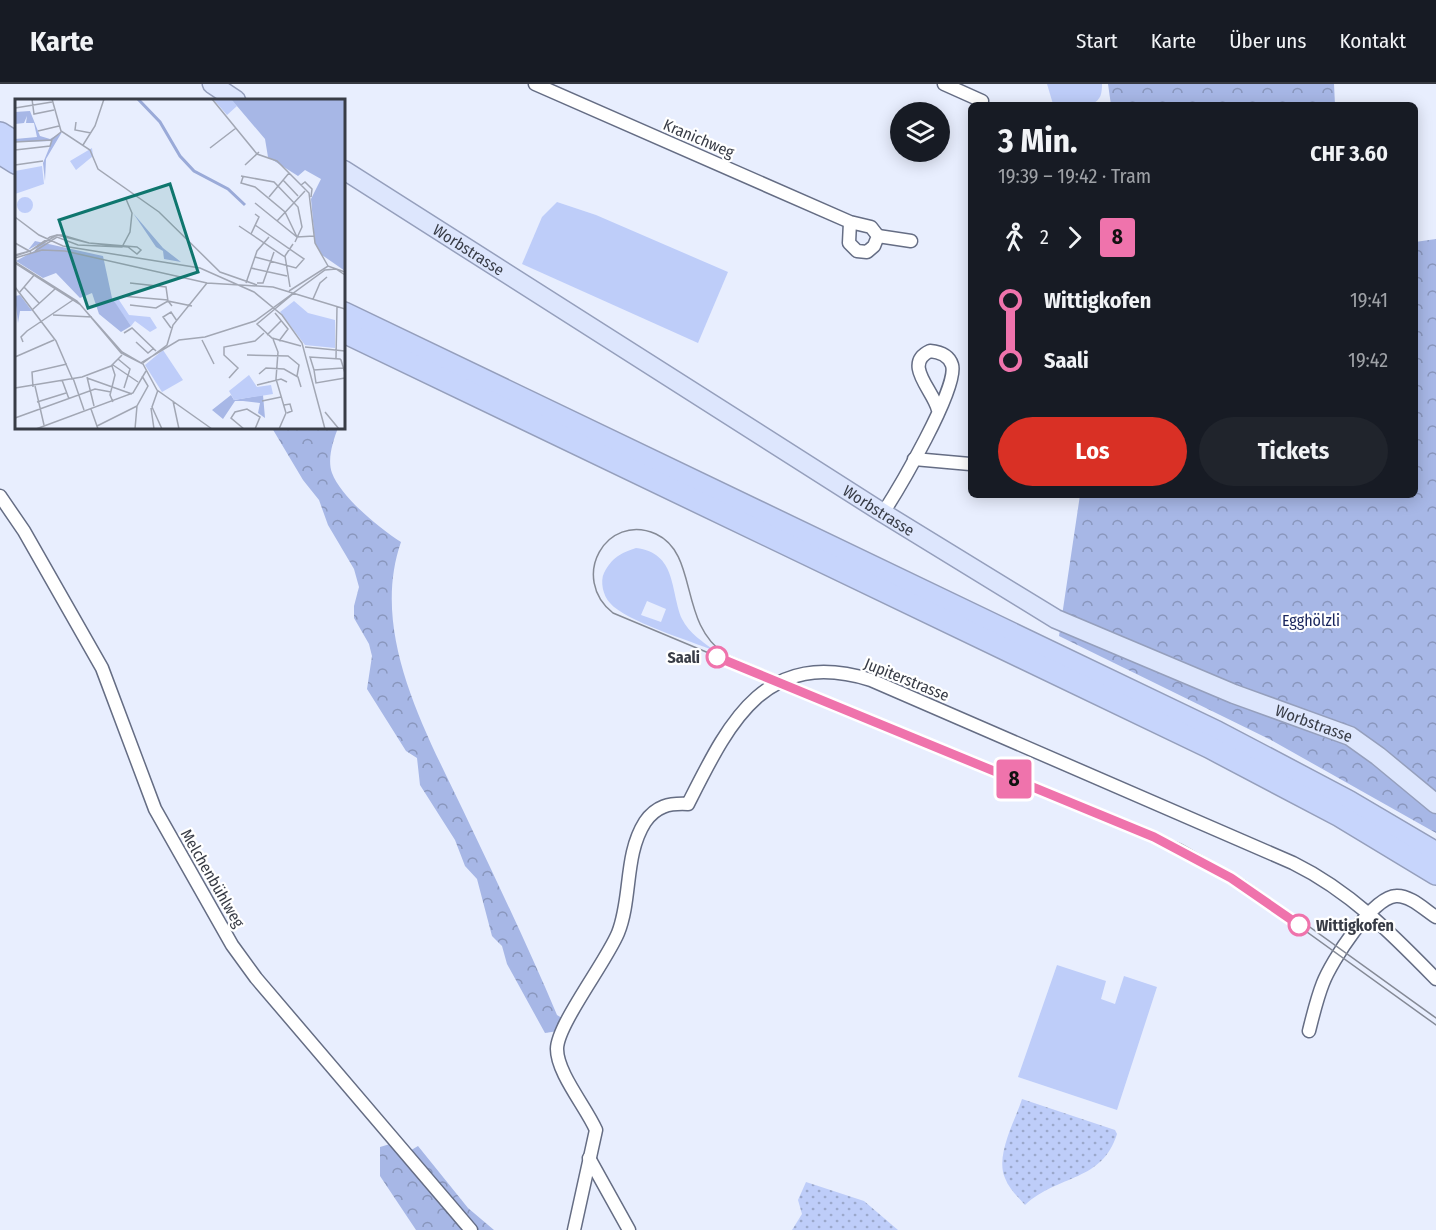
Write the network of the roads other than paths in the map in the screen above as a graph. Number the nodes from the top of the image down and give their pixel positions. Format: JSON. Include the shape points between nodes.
{"nodes":[{"id":1,"x":212,"y":84,"type":"edge"},
{"id":2,"x":535,"y":84,"type":"edge"},
{"id":3,"x":944,"y":84,"type":"edge"},
{"id":4,"x":234,"y":99,"type":"edge"},
{"id":5,"x":982,"y":101,"type":"dead end"},
{"id":6,"x":0,"y":133,"type":"edge"},
{"id":7,"x":15,"y":142,"type":"edge"},
{"id":8,"x":0,"y":153,"type":"edge"},
{"id":9,"x":15,"y":162,"type":"edge"},
{"id":10,"x":345,"y":171,"type":"edge"},
{"id":11,"x":850,"y":222,"type":"junction"},
{"id":12,"x":878,"y":236,"type":"junction"},
{"id":13,"x":911,"y":241,"type":"dead end"},
{"id":14,"x":345,"y":313,"type":"edge"},
{"id":15,"x":345,"y":332,"type":"edge"},
{"id":16,"x":938,"y":410,"type":"dead end"},
{"id":17,"x":914,"y":459,"type":"junction"},
{"id":18,"x":968,"y":464,"type":"edge"},
{"id":19,"x":0,"y":496,"type":"edge"},
{"id":20,"x":883,"y":513,"type":"junction"},
{"id":21,"x":1436,"y":804,"type":"edge"},
{"id":22,"x":1436,"y":853,"type":"edge"},
{"id":23,"x":1436,"y":874,"type":"edge"},
{"id":24,"x":1370,"y":914,"type":"junction"},
{"id":25,"x":1436,"y":917,"type":"edge"},
{"id":26,"x":1436,"y":979,"type":"edge"},
{"id":27,"x":1309,"y":1031,"type":"dead end"},
{"id":28,"x":589,"y":1158,"type":"junction"},
{"id":29,"x":471,"y":1230,"type":"edge"},
{"id":30,"x":574,"y":1230,"type":"edge"},
{"id":31,"x":629,"y":1230,"type":"edge"}],
"edges":[{"from":1,"to":4,"type":"main road"},
{"from":2,"to":11,"type":"street","name":"Kranichweg"},
{"from":3,"to":5,"type":"street"},
{"from":6,"to":7,"type":"highway"},
{"from":8,"to":9,"type":"highway"},
{"from":10,"to":20,"type":"main road","name":"Worbstrasse"},
{"from":11,"to":12,"type":"street","name":"Kranichweg","via":[[871,227]]},
{"from":11,"to":12,"type":"street","via":[[849,243],[857,251],[867,252]]},
{"from":12,"to":13,"type":"street"},
{"from":14,"to":22,"type":"highway","via":[[1200,724],[1340,796]]},
{"from":15,"to":23,"type":"highway","via":[[1217,751],[1340,816]]},
{"from":16,"to":17,"type":"street"},
{"from":17,"to":18,"type":"street"},
{"from":17,"to":20,"type":"street"},
{"from":19,"to":29,"type":"street","name":"Melchenbühlweg","via":[[102,668],[154,809],[232,945],[262,986]]},
{"from":20,"to":21,"type":"main road","name":"Worbstrasse","via":[[1068,625],[1234,694],[1350,736]]},
{"from":24,"to":25,"type":"street","via":[[1385,899],[1395,896],[1406,898]]},
{"from":24,"to":26,"type":"street","name":"Jupiterstrasse"},
{"from":24,"to":27,"type":"street","via":[[1332,964]]},
{"from":24,"to":28,"type":"street","name":"Jupiterstrasse","via":[[1325,880],[1293,863],[888,687],[841,672],[800,674],[774,684],[749,705],[717,748],[688,804],[661,807],[638,835],[619,930],[606,961],[560,1032],[557,1049],[561,1066],[596,1130]]},
{"from":28,"to":30,"type":"street","name":"Jupiterstrasse"},
{"from":28,"to":31,"type":"street"}]}
